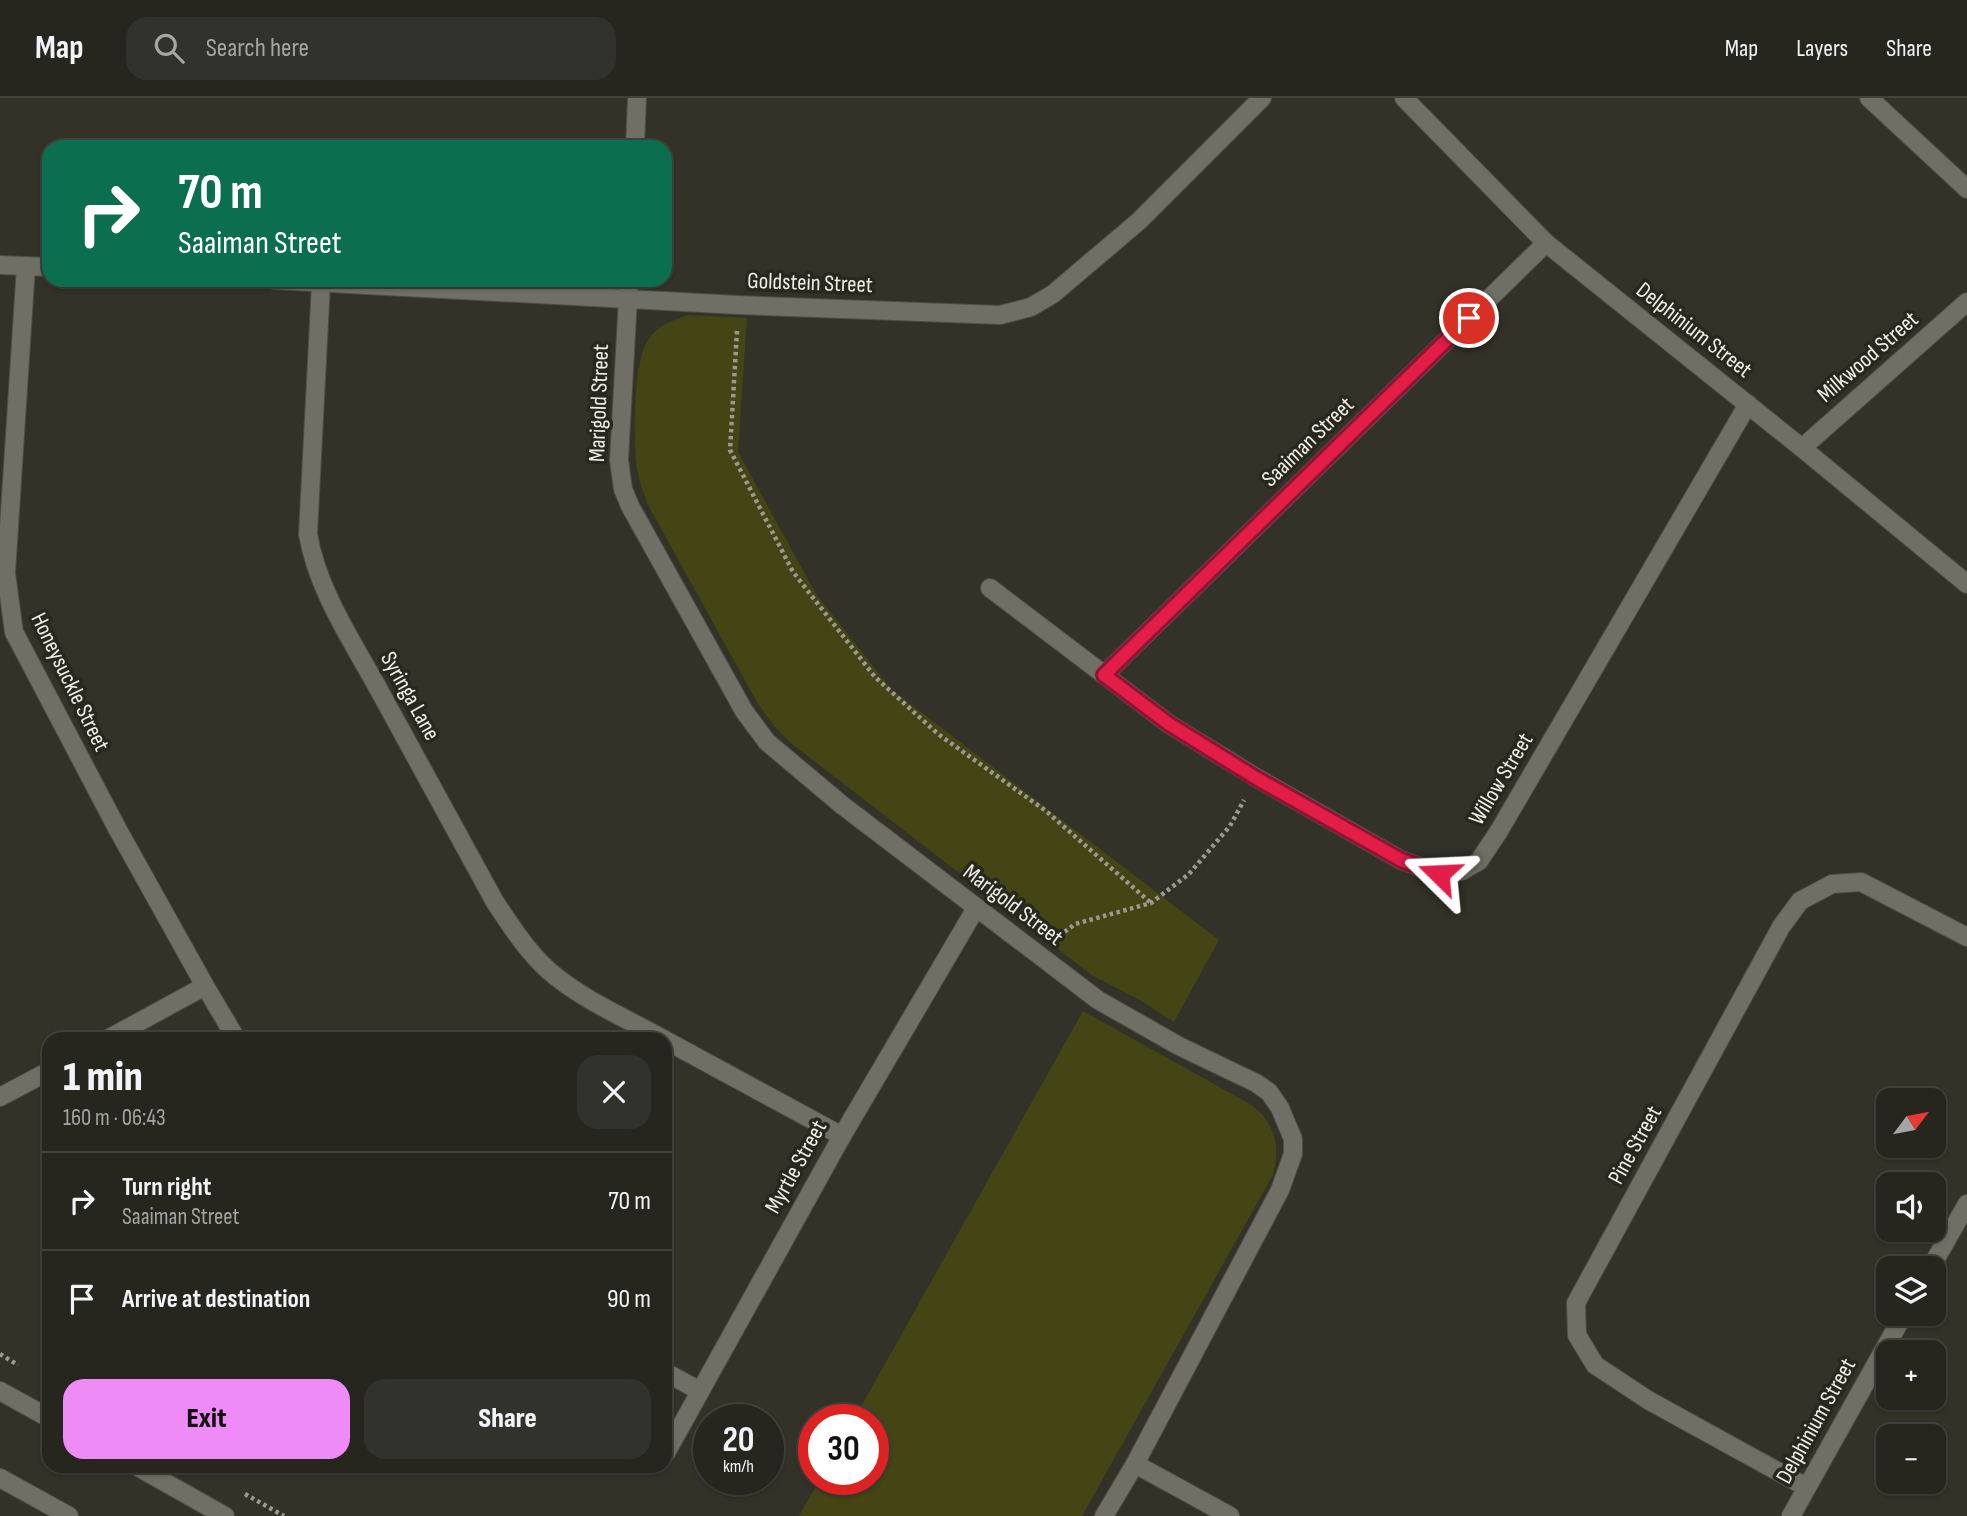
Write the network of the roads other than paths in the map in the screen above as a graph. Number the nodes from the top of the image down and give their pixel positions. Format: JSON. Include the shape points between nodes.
{"nodes":[{"id":1,"x":637,"y":98,"type":"edge"},
{"id":2,"x":1262,"y":98,"type":"edge"},
{"id":3,"x":1404,"y":98,"type":"edge"},
{"id":4,"x":1869,"y":98,"type":"edge"},
{"id":5,"x":635,"y":140,"type":"edge"},
{"id":6,"x":1967,"y":189,"type":"edge"},
{"id":7,"x":1546,"y":243,"type":"junction"},
{"id":8,"x":0,"y":265,"type":"edge"},
{"id":9,"x":26,"y":266,"type":"junction"},
{"id":10,"x":42,"y":267,"type":"edge"},
{"id":11,"x":321,"y":287,"type":"edge"},
{"id":12,"x":393,"y":287,"type":"edge"},
{"id":13,"x":629,"y":287,"type":"edge"},
{"id":14,"x":628,"y":300,"type":"junction"},
{"id":15,"x":1967,"y":302,"type":"edge"},
{"id":16,"x":1748,"y":404,"type":"junction"},
{"id":17,"x":1802,"y":448,"type":"junction"},
{"id":18,"x":1967,"y":584,"type":"edge"},
{"id":19,"x":990,"y":588,"type":"dead end"},
{"id":20,"x":1104,"y":675,"type":"junction"},
{"id":21,"x":976,"y":908,"type":"junction"},
{"id":22,"x":1967,"y":937,"type":"edge"},
{"id":23,"x":205,"y":986,"type":"junction"},
{"id":24,"x":121,"y":1032,"type":"edge"},
{"id":25,"x":232,"y":1032,"type":"edge"},
{"id":26,"x":651,"y":1032,"type":"edge"},
{"id":27,"x":672,"y":1044,"type":"edge"},
{"id":28,"x":42,"y":1075,"type":"edge"},
{"id":29,"x":0,"y":1097,"type":"edge"},
{"id":30,"x":842,"y":1136,"type":"junction"},
{"id":31,"x":1967,"y":1203,"type":"edge"},
{"id":32,"x":1937,"y":1256,"type":"edge"},
{"id":33,"x":1897,"y":1326,"type":"edge"},
{"id":34,"x":672,"y":1376,"type":"edge"},
{"id":35,"x":0,"y":1391,"type":"edge"},
{"id":36,"x":700,"y":1391,"type":"junction"},
{"id":37,"x":42,"y":1414,"type":"edge"},
{"id":38,"x":672,"y":1442,"type":"edge"},
{"id":39,"x":1135,"y":1464,"type":"junction"},
{"id":40,"x":148,"y":1473,"type":"edge"},
{"id":41,"x":0,"y":1478,"type":"edge"},
{"id":42,"x":1806,"y":1487,"type":"junction"},
{"id":43,"x":69,"y":1516,"type":"edge"},
{"id":44,"x":225,"y":1516,"type":"edge"},
{"id":45,"x":1104,"y":1516,"type":"edge"},
{"id":46,"x":1230,"y":1516,"type":"edge"},
{"id":47,"x":1791,"y":1516,"type":"edge"}],
"edges":[{"from":1,"to":5,"type":"street"},
{"from":2,"to":14,"type":"street","name":"Goldstein Street","via":[[1139,221],[1031,307],[1000,315]]},
{"from":3,"to":7,"type":"street","name":"Delphinium Street"},
{"from":4,"to":6,"type":"street"},
{"from":7,"to":16,"type":"street","name":"Delphinium Street"},
{"from":7,"to":20,"type":"street","name":"Saaiman Street"},
{"from":8,"to":9,"type":"street"},
{"from":9,"to":10,"type":"street"},
{"from":9,"to":23,"type":"street","name":"Honeysuckle Street","via":[[6,573],[14,632]]},
{"from":11,"to":26,"type":"street","name":"Syringa Lane","via":[[308,534],[320,578],[518,937],[547,970],[571,988]]},
{"from":12,"to":14,"type":"street","name":"Goldstein Street"},
{"from":13,"to":14,"type":"street","name":"Marigold Street"},
{"from":14,"to":21,"type":"street","name":"Marigold Street","via":[[619,460],[623,489],[744,711],[784,758]]},
{"from":15,"to":17,"type":"street","name":"Milkwood Street"},
{"from":16,"to":17,"type":"street","name":"Delphinium Street"},
{"from":16,"to":20,"type":"street","name":"Willow Street","via":[[1499,831],[1479,861],[1462,871],[1439,874],[1401,860],[1169,724]]},
{"from":17,"to":18,"type":"street","name":"Delphinium Street"},
{"from":19,"to":20,"type":"street","name":"Willow Street"},
{"from":21,"to":30,"type":"street","name":"Myrtle Street"},
{"from":21,"to":39,"type":"street","name":"Marigold Street","via":[[1098,1000],[1269,1092],[1293,1139],[1293,1154],[1280,1190]]},
{"from":22,"to":42,"type":"street","name":"Pine Street","via":[[1861,882],[1832,884],[1800,901],[1781,927],[1576,1304],[1577,1335],[1595,1365],[1648,1400]]},
{"from":23,"to":24,"type":"street"},
{"from":23,"to":25,"type":"street","name":"Honeysuckle Street"},
{"from":27,"to":30,"type":"street","name":"Syringa Lane"},
{"from":28,"to":29,"type":"street"},
{"from":30,"to":36,"type":"street","name":"Myrtle Street"},
{"from":31,"to":32,"type":"street"},
{"from":33,"to":42,"type":"street","name":"Delphinium Street"},
{"from":34,"to":36,"type":"street"},
{"from":35,"to":37,"type":"street"},
{"from":36,"to":38,"type":"street","name":"Myrtle Street"},
{"from":39,"to":45,"type":"street","name":"Marigold Street"},
{"from":39,"to":46,"type":"street"},
{"from":40,"to":44,"type":"street"},
{"from":41,"to":43,"type":"street"},
{"from":42,"to":47,"type":"street","name":"Delphinium Street"}]}
